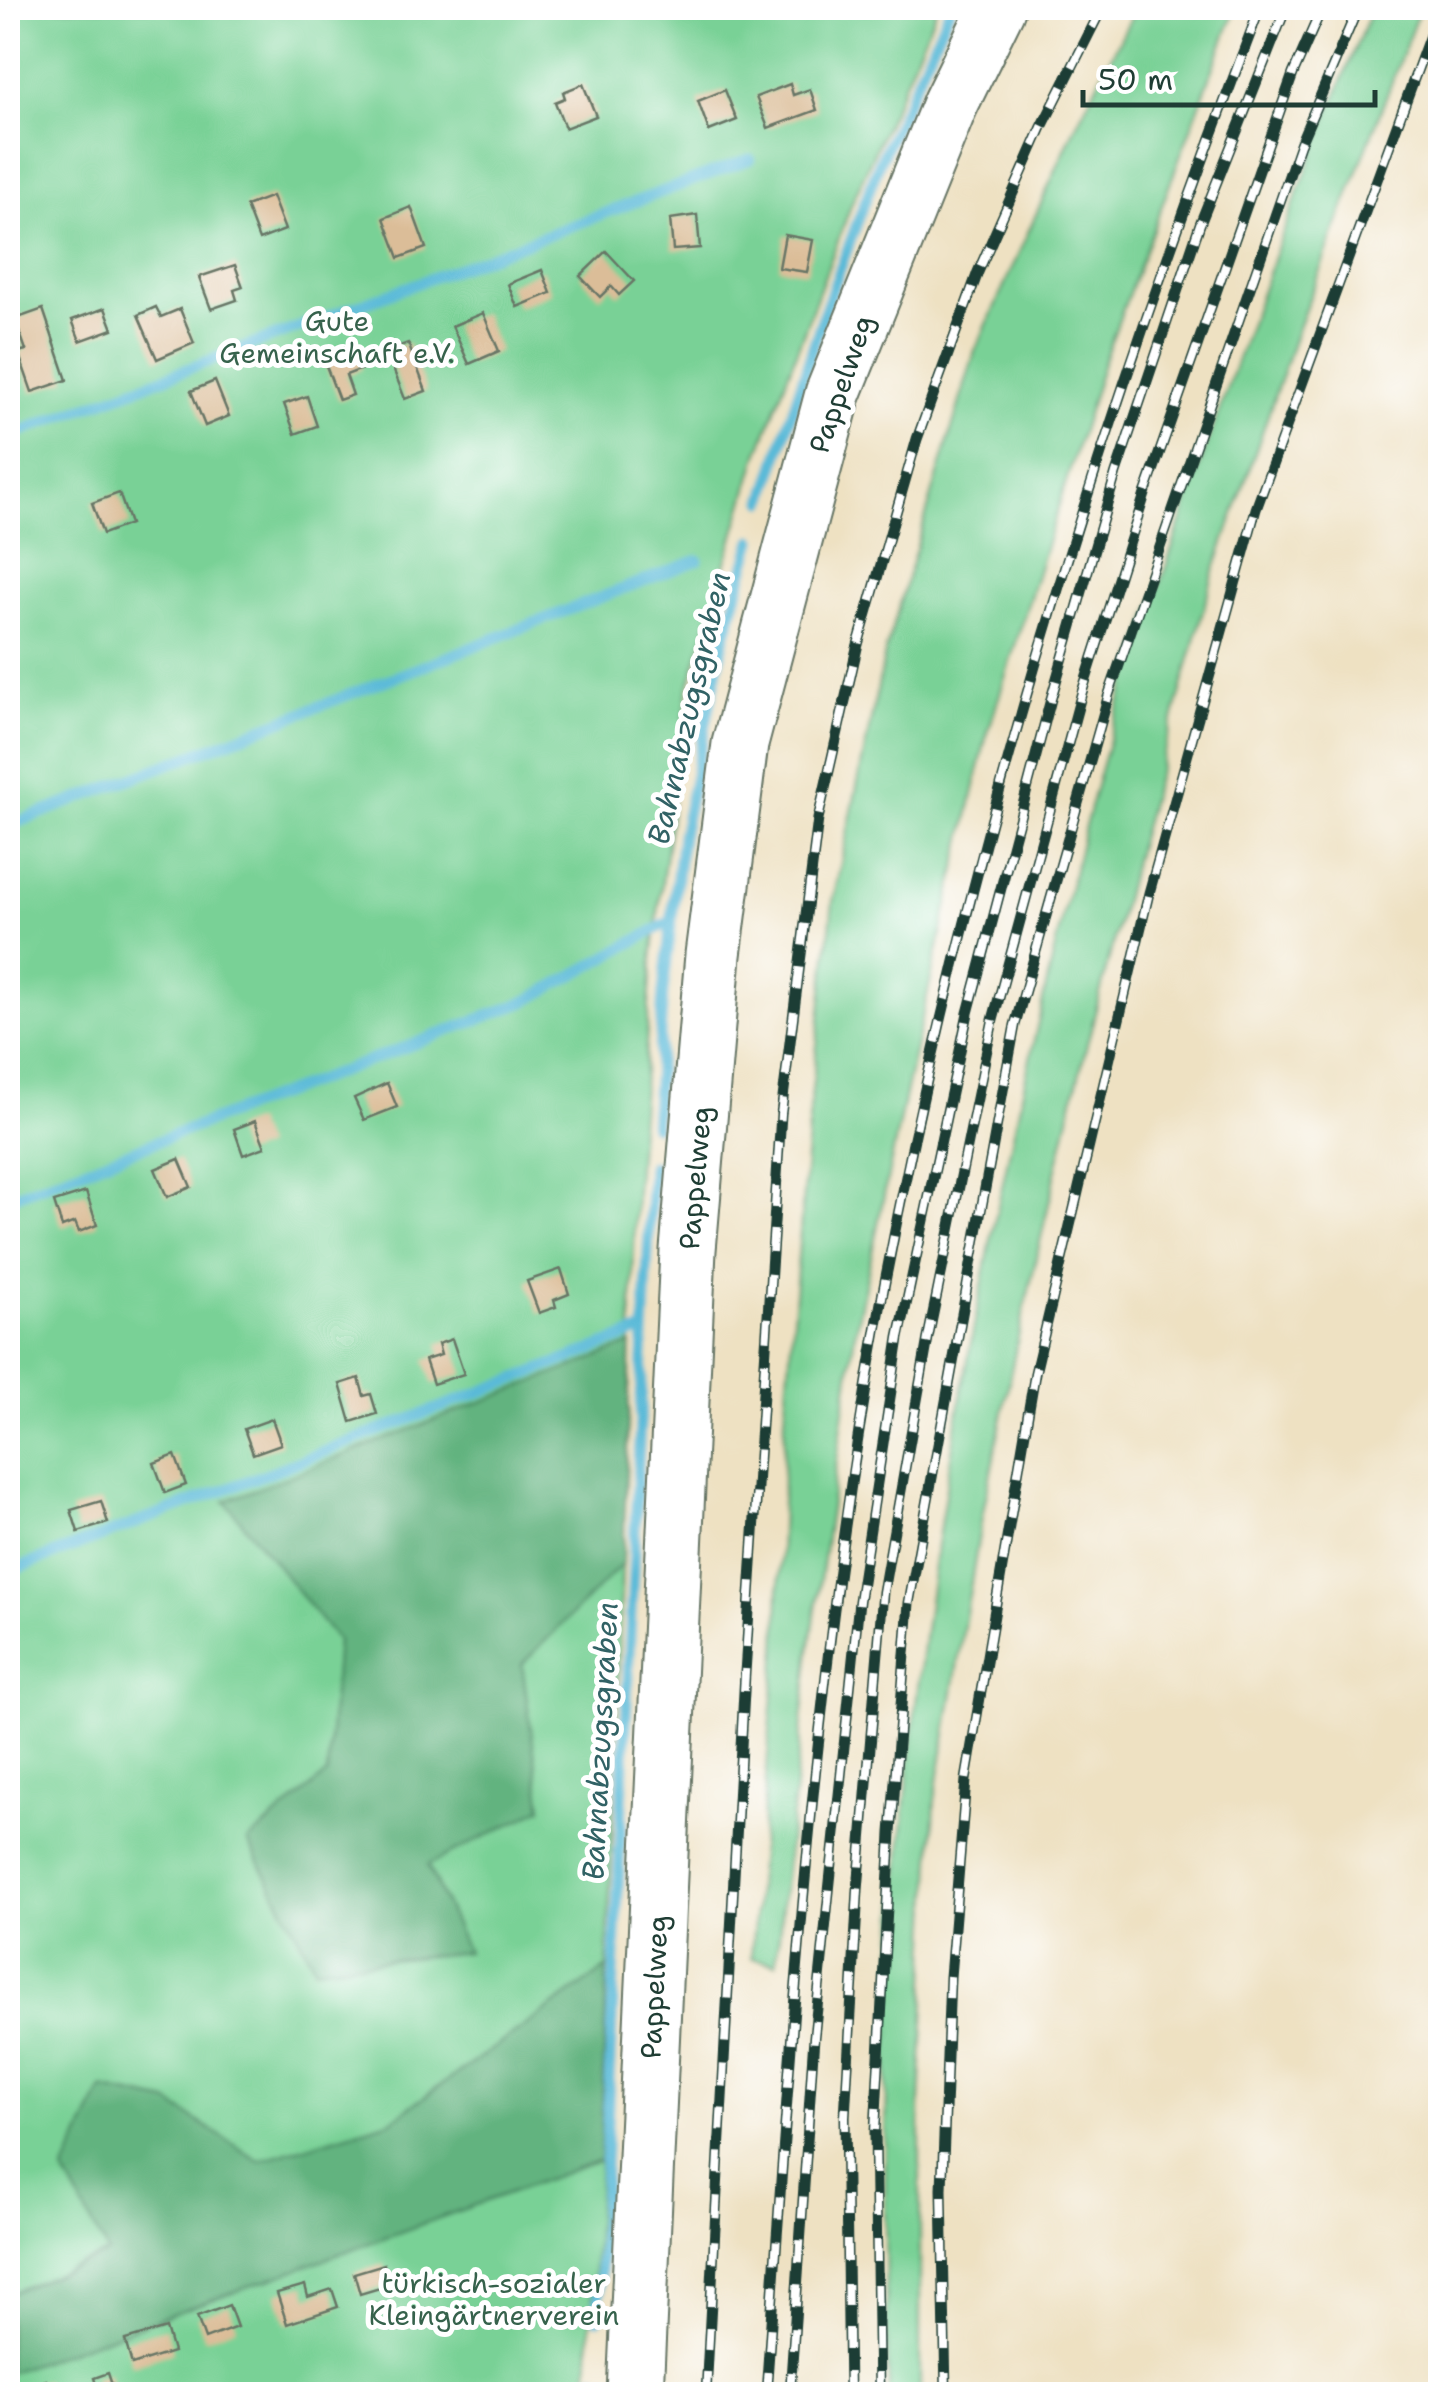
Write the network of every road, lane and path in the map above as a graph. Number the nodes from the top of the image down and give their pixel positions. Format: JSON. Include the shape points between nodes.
{"nodes":[{"id":1,"x":997,"y":8,"type":"edge"},
{"id":2,"x":635,"y":2394,"type":"edge"}],
"edges":[{"from":1,"to":2,"type":"street","name":"Pappelweg","via":[[950,104],[834,394],[740,744],[688,1250]]}]}
